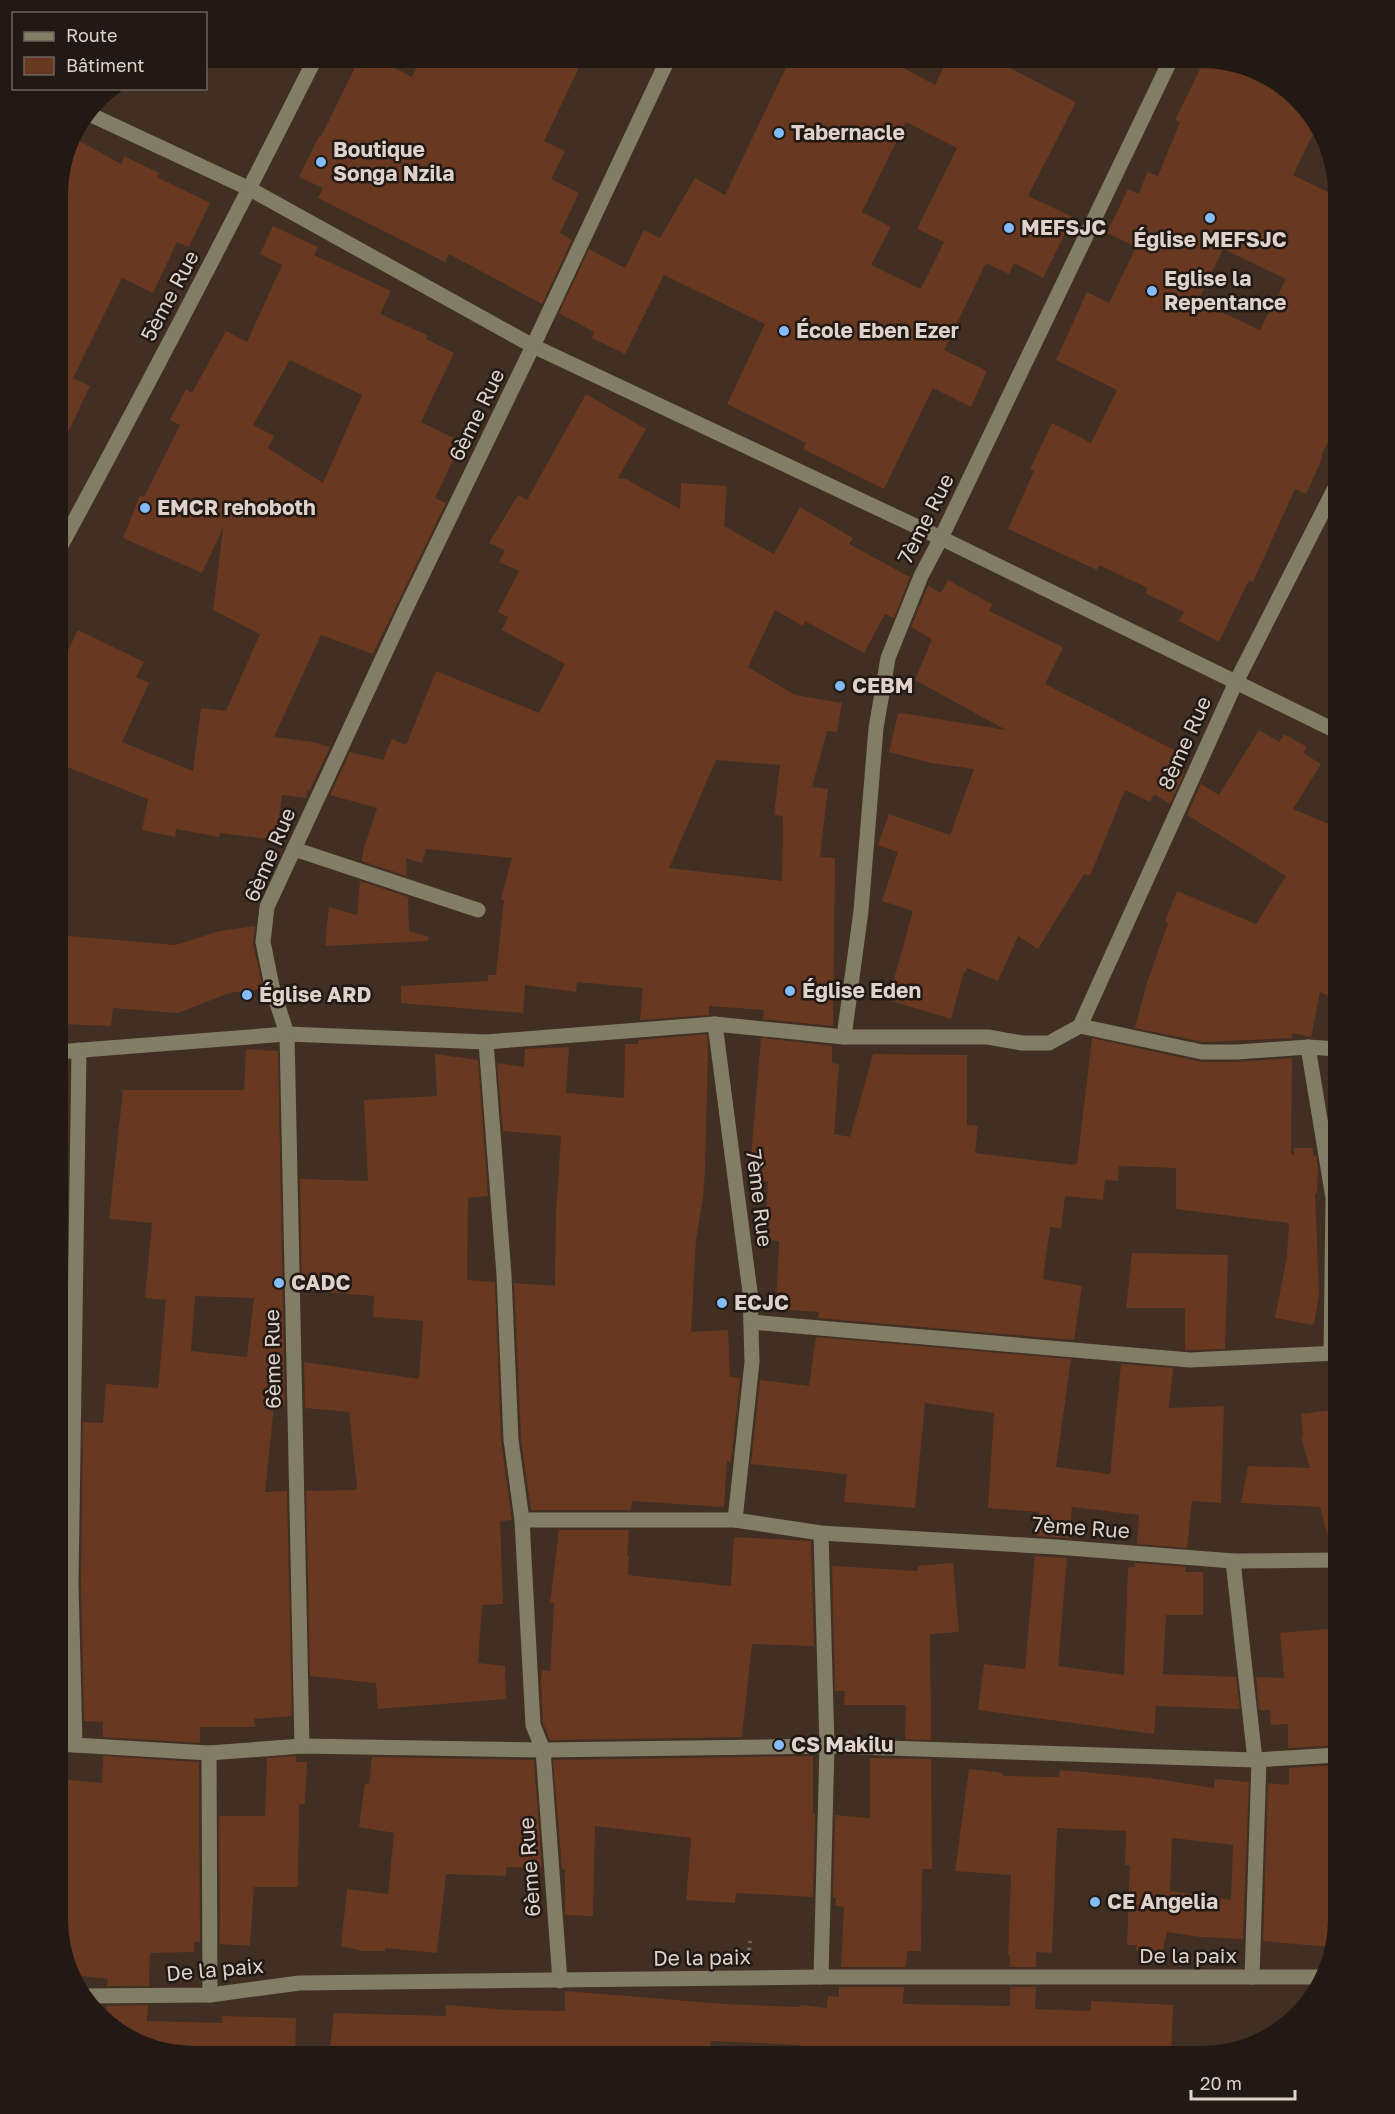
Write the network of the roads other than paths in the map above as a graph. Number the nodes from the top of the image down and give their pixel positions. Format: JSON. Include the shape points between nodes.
{"nodes":[{"id":1,"x":310,"y":68,"type":"edge"},
{"id":2,"x":664,"y":68,"type":"edge"},
{"id":3,"x":1167,"y":68,"type":"edge"},
{"id":4,"x":94,"y":116,"type":"edge"},
{"id":5,"x":250,"y":189,"type":"junction"},
{"id":6,"x":533,"y":346,"type":"junction"},
{"id":7,"x":1328,"y":502,"type":"edge"},
{"id":8,"x":68,"y":532,"type":"edge"},
{"id":9,"x":941,"y":538,"type":"junction"},
{"id":10,"x":1236,"y":682,"type":"junction"},
{"id":11,"x":1328,"y":727,"type":"edge"},
{"id":12,"x":294,"y":849,"type":"junction"},
{"id":13,"x":478,"y":910,"type":"dead end"},
{"id":14,"x":715,"y":1024,"type":"junction"},
{"id":15,"x":1080,"y":1026,"type":"junction"},
{"id":16,"x":287,"y":1034,"type":"junction"},
{"id":17,"x":844,"y":1037,"type":"junction"},
{"id":18,"x":486,"y":1042,"type":"junction"},
{"id":19,"x":1308,"y":1047,"type":"junction"},
{"id":20,"x":1328,"y":1049,"type":"edge"},
{"id":21,"x":79,"y":1050,"type":"junction"},
{"id":22,"x":68,"y":1051,"type":"edge"},
{"id":23,"x":1328,"y":1168,"type":"edge"},
{"id":24,"x":751,"y":1322,"type":"junction"},
{"id":25,"x":1328,"y":1353,"type":"edge"},
{"id":26,"x":522,"y":1520,"type":"junction"},
{"id":27,"x":735,"y":1520,"type":"junction"},
{"id":28,"x":821,"y":1533,"type":"junction"},
{"id":29,"x":1233,"y":1560,"type":"junction"},
{"id":30,"x":1328,"y":1560,"type":"edge"},
{"id":31,"x":68,"y":1745,"type":"edge"},
{"id":32,"x":75,"y":1745,"type":"junction"},
{"id":33,"x":302,"y":1746,"type":"junction"},
{"id":34,"x":827,"y":1746,"type":"junction"},
{"id":35,"x":543,"y":1750,"type":"junction"},
{"id":36,"x":209,"y":1753,"type":"junction"},
{"id":37,"x":1328,"y":1756,"type":"edge"},
{"id":38,"x":1257,"y":1760,"type":"junction"},
{"id":39,"x":821,"y":1977,"type":"junction"},
{"id":40,"x":1252,"y":1977,"type":"junction"},
{"id":41,"x":1314,"y":1977,"type":"edge"},
{"id":42,"x":560,"y":1981,"type":"junction"},
{"id":43,"x":210,"y":1995,"type":"junction"},
{"id":44,"x":93,"y":1996,"type":"edge"}],
"edges":[{"from":1,"to":5,"type":"street","name":"5ème Rue"},
{"from":2,"to":6,"type":"street","name":"6ème Rue"},
{"from":3,"to":9,"type":"street","name":"7ème Rue"},
{"from":4,"to":5,"type":"street"},
{"from":5,"to":6,"type":"street"},
{"from":5,"to":8,"type":"street","name":"5ème Rue"},
{"from":6,"to":9,"type":"street"},
{"from":6,"to":12,"type":"street","name":"6ème Rue"},
{"from":7,"to":10,"type":"street","name":"8ème Rue"},
{"from":9,"to":10,"type":"street"},
{"from":9,"to":17,"type":"street","name":"7ème Rue","via":[[888,658],[876,728],[861,911]]},
{"from":10,"to":11,"type":"street"},
{"from":10,"to":15,"type":"street","name":"8ème Rue"},
{"from":12,"to":13,"type":"street"},
{"from":12,"to":16,"type":"street","name":"6ème Rue","via":[[267,907],[262,942]]},
{"from":14,"to":17,"type":"street"},
{"from":14,"to":18,"type":"street"},
{"from":14,"to":24,"type":"street","name":"7ème Rue"},
{"from":15,"to":17,"type":"street","via":[[1049,1043],[988,1038]]},
{"from":15,"to":19,"type":"street","via":[[1202,1052]]},
{"from":16,"to":18,"type":"street"},
{"from":16,"to":21,"type":"street"},
{"from":16,"to":33,"type":"street","name":"6ème Rue"},
{"from":18,"to":26,"type":"street","name":"6ème Rue","via":[[504,1275],[511,1440]]},
{"from":19,"to":20,"type":"street"},
{"from":19,"to":23,"type":"street"},
{"from":21,"to":22,"type":"street"},
{"from":21,"to":32,"type":"street","via":[[71,1584]]},
{"from":24,"to":25,"type":"street","via":[[1190,1360]]},
{"from":24,"to":27,"type":"street","name":"7ème Rue","via":[[752,1362]]},
{"from":26,"to":27,"type":"street","name":"7ème Rue"},
{"from":26,"to":35,"type":"street","name":"6ème Rue","via":[[532,1725]]},
{"from":27,"to":28,"type":"street","name":"7ème Rue"},
{"from":28,"to":29,"type":"street","name":"7ème Rue"},
{"from":28,"to":34,"type":"street"},
{"from":29,"to":30,"type":"street","name":"7ème Rue"},
{"from":29,"to":38,"type":"street"},
{"from":31,"to":32,"type":"street"},
{"from":32,"to":36,"type":"street"},
{"from":33,"to":35,"type":"street"},
{"from":33,"to":36,"type":"street"},
{"from":34,"to":35,"type":"street"},
{"from":34,"to":38,"type":"street"},
{"from":34,"to":39,"type":"street"},
{"from":35,"to":42,"type":"street","name":"6ème Rue"},
{"from":36,"to":43,"type":"street"},
{"from":37,"to":38,"type":"street"},
{"from":38,"to":40,"type":"street"},
{"from":39,"to":40,"type":"street","name":"De la paix"},
{"from":39,"to":42,"type":"street","name":"De la paix"},
{"from":40,"to":41,"type":"street","name":"De la paix"},
{"from":42,"to":43,"type":"street","name":"De la paix","via":[[298,1983]]},
{"from":43,"to":44,"type":"street","name":"De la paix"}]}
